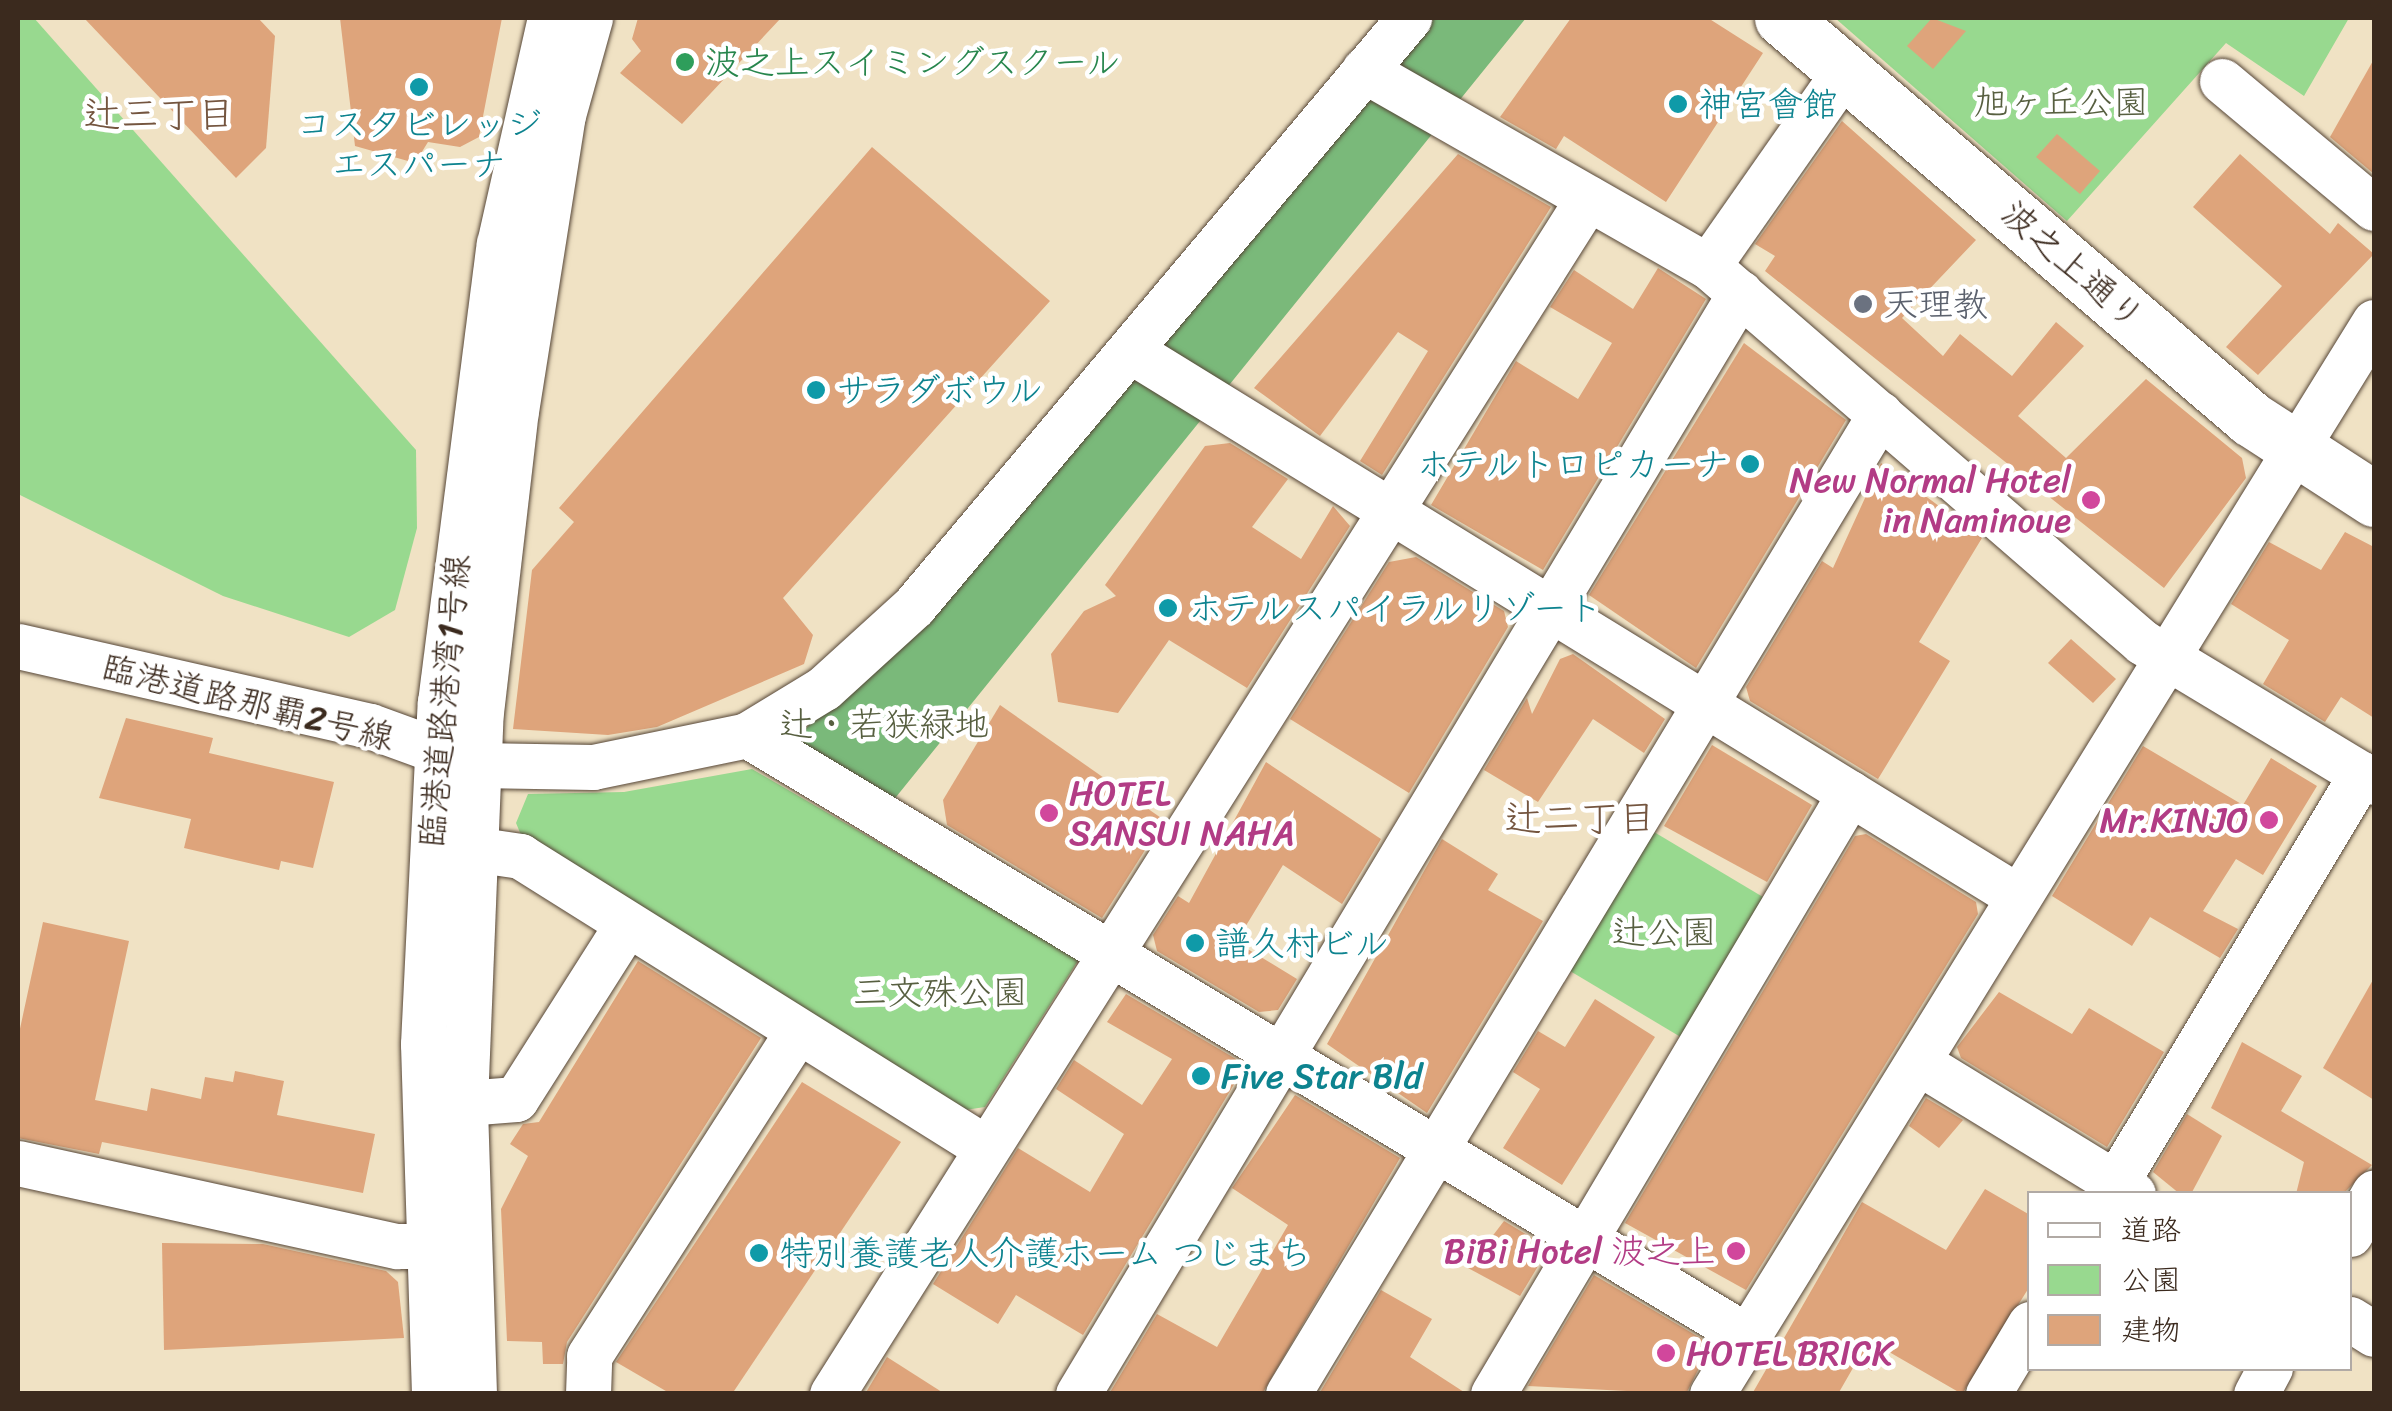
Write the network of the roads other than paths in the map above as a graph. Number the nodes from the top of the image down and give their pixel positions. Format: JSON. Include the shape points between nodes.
{"nodes":[{"id":1,"x":550,"y":18,"type":"edge"},
{"id":2,"x":590,"y":18,"type":"edge"},
{"id":3,"x":1409,"y":18,"type":"edge"},
{"id":4,"x":1782,"y":18,"type":"edge"},
{"id":5,"x":1846,"y":69,"type":"junction"},
{"id":6,"x":1364,"y":70,"type":"junction"},
{"id":7,"x":2222,"y":81,"type":"dead end"},
{"id":8,"x":1588,"y":198,"type":"junction"},
{"id":9,"x":2374,"y":208,"type":"edge"},
{"id":10,"x":1724,"y":279,"type":"junction"},
{"id":11,"x":2374,"y":322,"type":"edge"},
{"id":12,"x":1131,"y":352,"type":"junction"},
{"id":13,"x":1880,"y":414,"type":"junction"},
{"id":14,"x":2299,"y":454,"type":"junction"},
{"id":15,"x":2374,"y":499,"type":"edge"},
{"id":16,"x":1393,"y":519,"type":"junction"},
{"id":17,"x":1554,"y":614,"type":"junction"},
{"id":18,"x":18,"y":646,"type":"edge"},
{"id":19,"x":2163,"y":654,"type":"junction"},
{"id":20,"x":1702,"y":698,"type":"junction"},
{"id":21,"x":747,"y":735,"type":"junction"},
{"id":22,"x":456,"y":759,"type":"junction"},
{"id":23,"x":2368,"y":778,"type":"edge"},
{"id":24,"x":1850,"y":793,"type":"junction"},
{"id":25,"x":472,"y":849,"type":"junction"},
{"id":26,"x":2018,"y":896,"type":"junction"},
{"id":27,"x":627,"y":924,"type":"junction"},
{"id":28,"x":1114,"y":956,"type":"junction"},
{"id":29,"x":796,"y":1033,"type":"junction"},
{"id":30,"x":1284,"y":1054,"type":"junction"},
{"id":31,"x":1918,"y":1062,"type":"junction"},
{"id":32,"x":465,"y":1103,"type":"junction"},
{"id":33,"x":1432,"y":1146,"type":"junction"},
{"id":34,"x":986,"y":1148,"type":"junction"},
{"id":35,"x":18,"y":1163,"type":"edge"},
{"id":36,"x":2119,"y":1190,"type":"edge"},
{"id":37,"x":2374,"y":1193,"type":"edge"},
{"id":38,"x":2352,"y":1231,"type":"edge"},
{"id":39,"x":1584,"y":1236,"type":"junction"},
{"id":40,"x":448,"y":1246,"type":"junction"},
{"id":41,"x":2352,"y":1320,"type":"edge"},
{"id":42,"x":2027,"y":1329,"type":"edge"},
{"id":43,"x":2374,"y":1334,"type":"edge"},
{"id":44,"x":1747,"y":1336,"type":"junction"},
{"id":45,"x":2268,"y":1371,"type":"edge"},
{"id":46,"x":434,"y":1394,"type":"edge"},
{"id":47,"x":474,"y":1394,"type":"edge"},
{"id":48,"x":588,"y":1394,"type":"edge"},
{"id":49,"x":832,"y":1394,"type":"edge"},
{"id":50,"x":1078,"y":1394,"type":"edge"},
{"id":51,"x":1288,"y":1394,"type":"edge"},
{"id":52,"x":1494,"y":1394,"type":"edge"},
{"id":53,"x":1712,"y":1394,"type":"edge"},
{"id":54,"x":1988,"y":1394,"type":"edge"},
{"id":55,"x":2256,"y":1394,"type":"edge"}],
"edges":[{"from":1,"to":22,"type":"street","name":"臨港道路港湾1号線","via":[[498,244]]},
{"from":2,"to":22,"type":"street","name":"臨港道路港湾1号線","via":[[563,115]]},
{"from":3,"to":6,"type":"street"},
{"from":4,"to":5,"type":"main road","name":"波之上通り"},
{"from":5,"to":10,"type":"street"},
{"from":5,"to":14,"type":"main road","name":"波之上通り"},
{"from":6,"to":8,"type":"street"},
{"from":6,"to":12,"type":"street"},
{"from":7,"to":9,"type":"street"},
{"from":8,"to":10,"type":"street"},
{"from":8,"to":16,"type":"street"},
{"from":10,"to":13,"type":"street"},
{"from":10,"to":17,"type":"street"},
{"from":11,"to":14,"type":"street"},
{"from":12,"to":16,"type":"street"},
{"from":12,"to":21,"type":"street","via":[[914,606],[824,688]]},
{"from":13,"to":19,"type":"street"},
{"from":13,"to":20,"type":"street"},
{"from":14,"to":15,"type":"main road","name":"波之上通り"},
{"from":14,"to":19,"type":"street"},
{"from":16,"to":17,"type":"street"},
{"from":16,"to":28,"type":"street"},
{"from":17,"to":20,"type":"street"},
{"from":17,"to":30,"type":"street"},
{"from":18,"to":22,"type":"street","name":"臨港道路那覇2号線","via":[[370,726]]},
{"from":19,"to":23,"type":"street"},
{"from":19,"to":26,"type":"street"},
{"from":20,"to":24,"type":"street"},
{"from":20,"to":33,"type":"street"},
{"from":21,"to":22,"type":"street","via":[[593,767]]},
{"from":21,"to":28,"type":"street"},
{"from":22,"to":25,"type":"street","name":"臨港道路港湾1号線"},
{"from":22,"to":40,"type":"street","name":"臨港道路港湾1号線","via":[[423,1044]]},
{"from":23,"to":36,"type":"street"},
{"from":24,"to":26,"type":"street"},
{"from":24,"to":39,"type":"street"},
{"from":25,"to":27,"type":"street","via":[[520,856]]},
{"from":25,"to":32,"type":"street","name":"臨港道路港湾1号線"},
{"from":26,"to":31,"type":"street"},
{"from":27,"to":29,"type":"street"},
{"from":27,"to":32,"type":"street","via":[[516,1099]]},
{"from":28,"to":30,"type":"street"},
{"from":28,"to":34,"type":"street"},
{"from":29,"to":34,"type":"street"},
{"from":29,"to":48,"type":"street","via":[[589,1356]]},
{"from":30,"to":33,"type":"street"},
{"from":30,"to":50,"type":"street"},
{"from":31,"to":36,"type":"street"},
{"from":31,"to":44,"type":"street"},
{"from":32,"to":40,"type":"street","name":"臨港道路港湾1号線"},
{"from":33,"to":39,"type":"street"},
{"from":33,"to":51,"type":"street"},
{"from":34,"to":49,"type":"street"},
{"from":35,"to":40,"type":"street"},
{"from":37,"to":38,"type":"street"},
{"from":39,"to":44,"type":"street"},
{"from":39,"to":52,"type":"street"},
{"from":40,"to":46,"type":"street","name":"臨港道路港湾1号線"},
{"from":40,"to":47,"type":"street","name":"臨港道路港湾1号線"},
{"from":41,"to":43,"type":"street"},
{"from":42,"to":54,"type":"street"},
{"from":44,"to":53,"type":"street"},
{"from":45,"to":55,"type":"street"}]}
